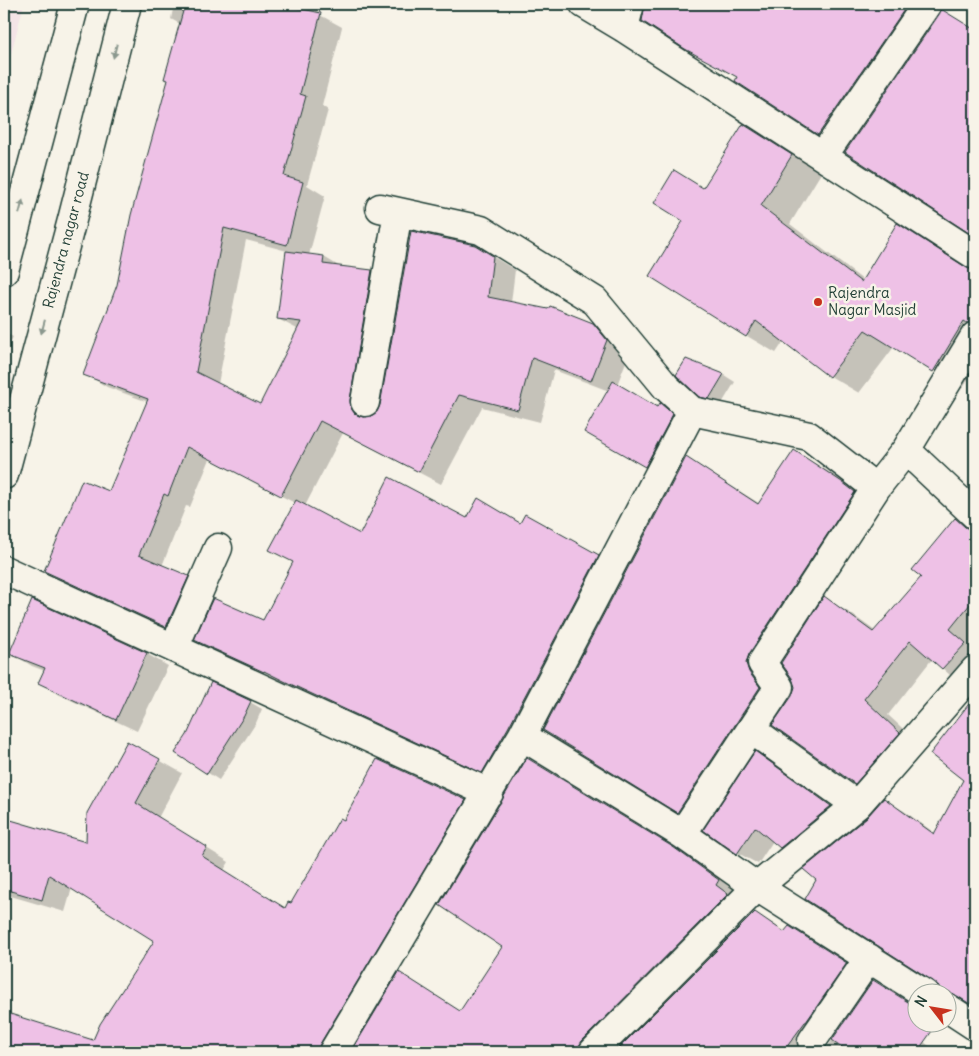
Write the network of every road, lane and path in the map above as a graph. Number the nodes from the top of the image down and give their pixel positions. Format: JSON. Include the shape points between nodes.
{"nodes":[{"id":1,"x":75,"y":4,"type":"edge"},
{"id":2,"x":127,"y":4,"type":"edge"},
{"id":3,"x":584,"y":4,"type":"edge"},
{"id":4,"x":927,"y":4,"type":"edge"},
{"id":5,"x":627,"y":16,"type":"edge"},
{"id":6,"x":823,"y":156,"type":"junction"},
{"id":7,"x":975,"y":254,"type":"edge"},
{"id":8,"x":4,"y":271,"type":"edge"},
{"id":9,"x":975,"y":336,"type":"edge"},
{"id":10,"x":365,"y":402,"type":"dead end"},
{"id":11,"x":692,"y":411,"type":"junction"},
{"id":12,"x":906,"y":450,"type":"junction"},
{"id":13,"x":4,"y":475,"type":"edge"},
{"id":14,"x":876,"y":488,"type":"junction"},
{"id":15,"x":975,"y":514,"type":"edge"},
{"id":16,"x":218,"y":548,"type":"dead end"},
{"id":17,"x":4,"y":570,"type":"edge"},
{"id":18,"x":174,"y":648,"type":"junction"},
{"id":19,"x":975,"y":670,"type":"edge"},
{"id":20,"x":752,"y":730,"type":"junction"},
{"id":21,"x":522,"y":736,"type":"junction"},
{"id":22,"x":489,"y":793,"type":"junction"},
{"id":23,"x":857,"y":805,"type":"junction"},
{"id":24,"x":682,"y":834,"type":"junction"},
{"id":25,"x":757,"y":887,"type":"junction"},
{"id":26,"x":869,"y":958,"type":"junction"},
{"id":27,"x":909,"y":984,"type":"edge"},
{"id":28,"x":956,"y":1014,"type":"edge"},
{"id":29,"x":975,"y":1026,"type":"edge"},
{"id":30,"x":815,"y":1048,"type":"edge"},
{"id":31,"x":333,"y":1052,"type":"edge"},
{"id":32,"x":593,"y":1052,"type":"edge"}],
"edges":[{"from":8,"to":1,"type":"street","one_way":true},
{"from":2,"to":13,"type":"street","name":"Rajendra nagar road","one_way":true},
{"from":3,"to":5,"type":"street"},
{"from":4,"to":6,"type":"street"},
{"from":5,"to":6,"type":"street"},
{"from":6,"to":7,"type":"street"},
{"from":9,"to":12,"type":"street"},
{"from":10,"to":11,"type":"street","via":[[389,210],[481,230],[595,301],[666,387]]},
{"from":11,"to":14,"type":"street","via":[[809,436]]},
{"from":11,"to":21,"type":"street"},
{"from":12,"to":14,"type":"street"},
{"from":12,"to":15,"type":"street"},
{"from":14,"to":20,"type":"street","via":[[762,663],[779,687]]},
{"from":16,"to":18,"type":"street"},
{"from":17,"to":18,"type":"street"},
{"from":18,"to":22,"type":"street"},
{"from":19,"to":23,"type":"street"},
{"from":20,"to":23,"type":"street"},
{"from":20,"to":24,"type":"street"},
{"from":21,"to":22,"type":"street"},
{"from":21,"to":24,"type":"street"},
{"from":22,"to":31,"type":"street"},
{"from":23,"to":25,"type":"street"},
{"from":24,"to":25,"type":"street"},
{"from":25,"to":26,"type":"street"},
{"from":25,"to":32,"type":"street"},
{"from":26,"to":27,"type":"street"},
{"from":26,"to":30,"type":"street"},
{"from":28,"to":29,"type":"street"}]}
